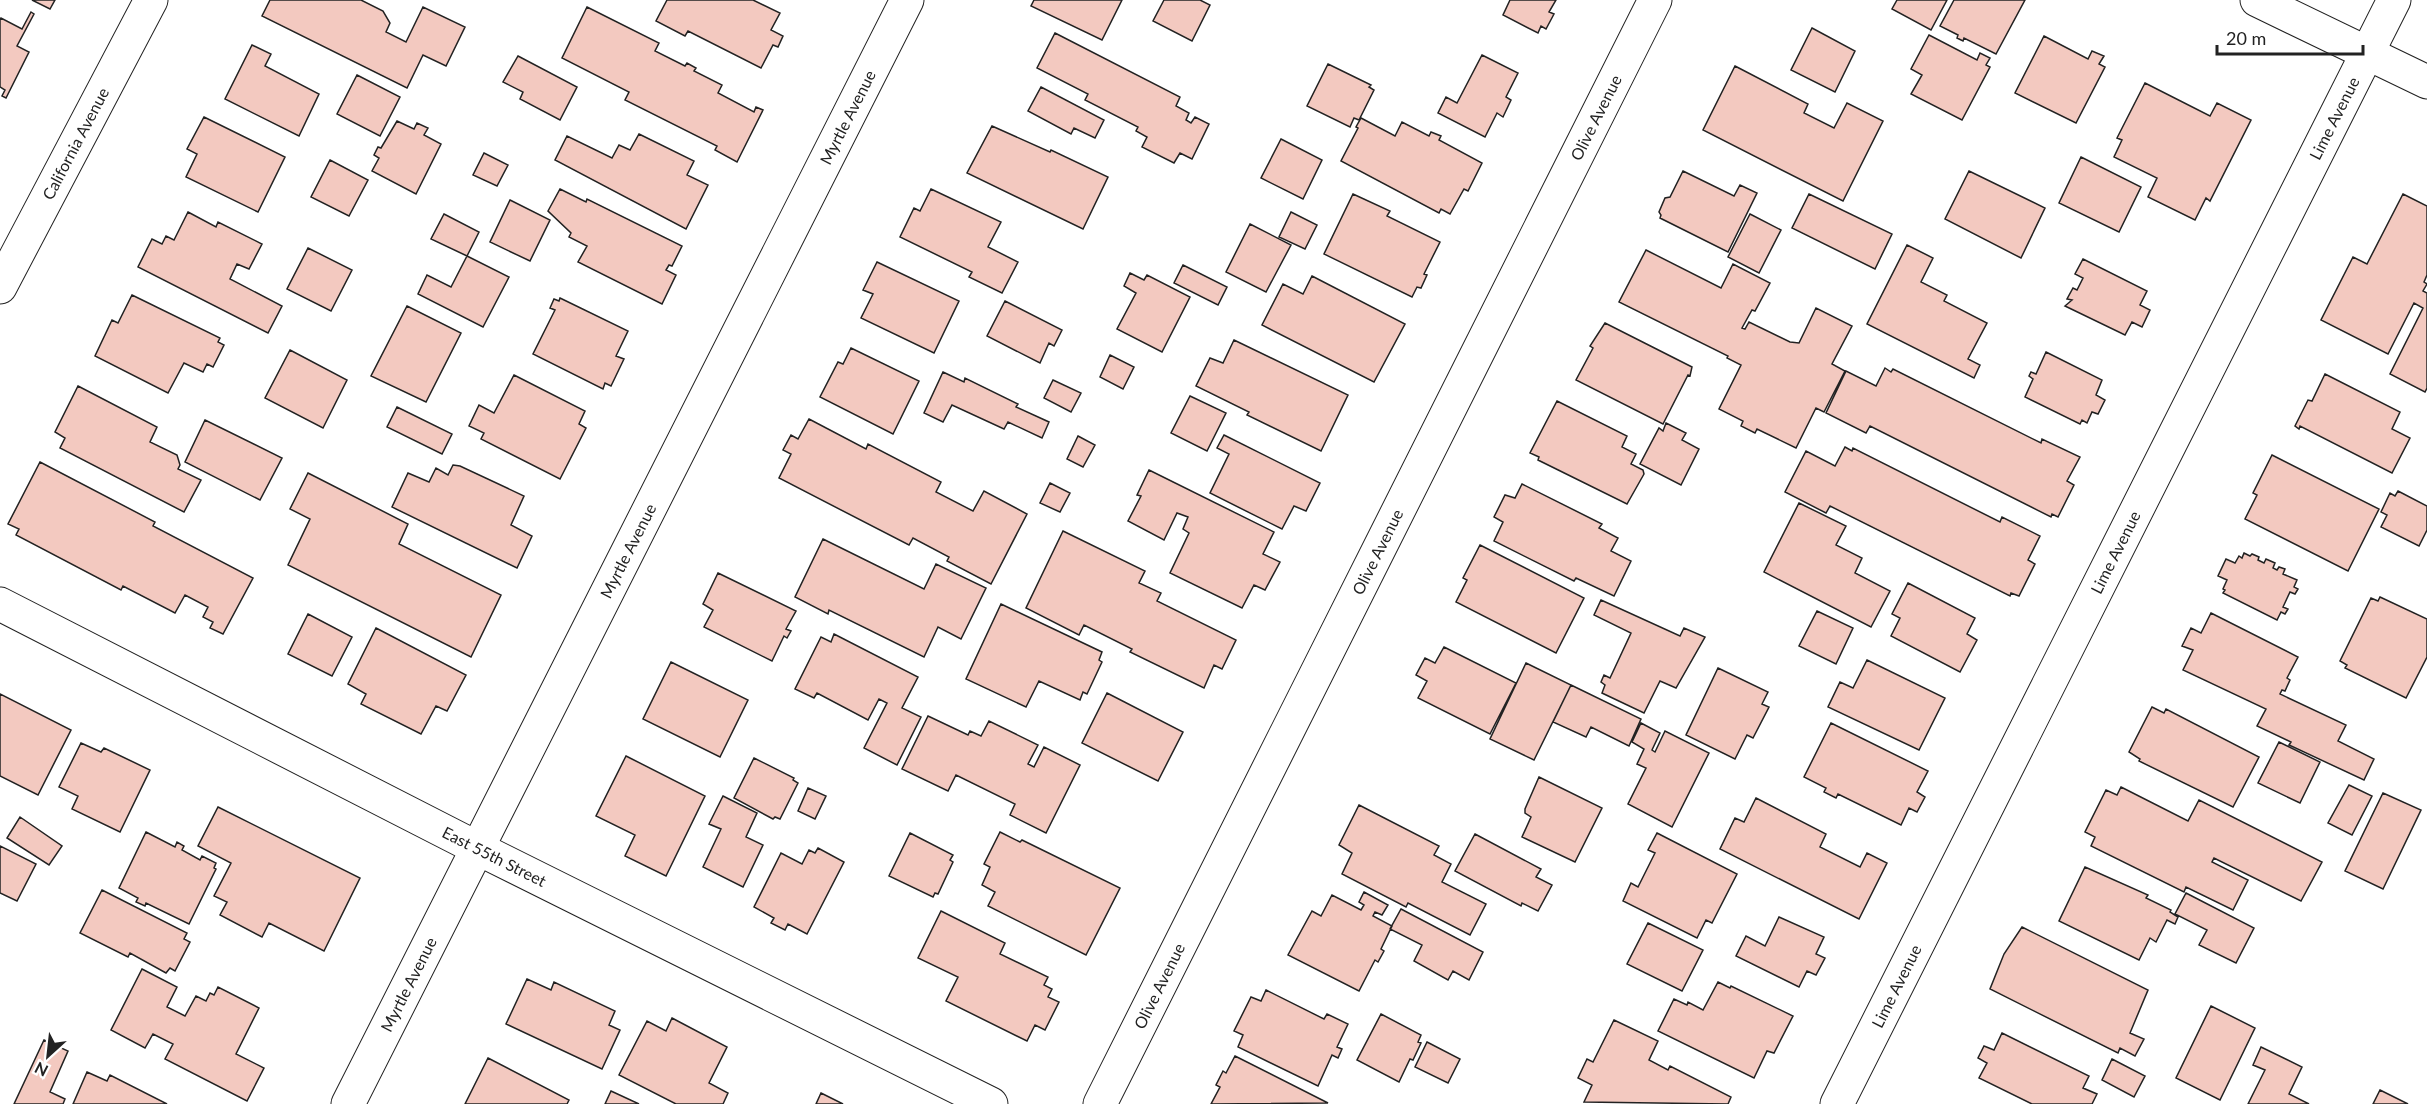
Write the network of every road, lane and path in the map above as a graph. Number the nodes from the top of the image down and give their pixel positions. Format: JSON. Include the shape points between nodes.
{"nodes":[{"id":1,"x":151,"y":0,"type":"edge"},
{"id":2,"x":907,"y":0,"type":"edge"},
{"id":3,"x":1655,"y":0,"type":"edge"},
{"id":4,"x":2257,"y":0,"type":"edge"},
{"id":5,"x":2394,"y":0,"type":"edge"},
{"id":6,"x":2367,"y":54,"type":"junction"},
{"id":7,"x":2427,"y":82,"type":"edge"},
{"id":8,"x":0,"y":287,"type":"edge"},
{"id":9,"x":0,"y":604,"type":"edge"},
{"id":10,"x":477,"y":848,"type":"junction"},
{"id":11,"x":348,"y":1104,"type":"edge"},
{"id":12,"x":991,"y":1104,"type":"edge"},
{"id":13,"x":1100,"y":1104,"type":"edge"},
{"id":14,"x":1837,"y":1104,"type":"edge"}],
"edges":[{"from":1,"to":8,"type":"street","name":"California Avenue"},
{"from":2,"to":10,"type":"street","name":"Myrtle Avenue"},
{"from":3,"to":13,"type":"street","name":"Olive Avenue"},
{"from":4,"to":6,"type":"street"},
{"from":5,"to":6,"type":"street","name":"Lime Avenue"},
{"from":6,"to":7,"type":"street"},
{"from":6,"to":14,"type":"street","name":"Lime Avenue"},
{"from":9,"to":10,"type":"street","name":"East 55th Street"},
{"from":10,"to":11,"type":"street","name":"Myrtle Avenue"},
{"from":10,"to":12,"type":"street","name":"East 55th Street"}]}
